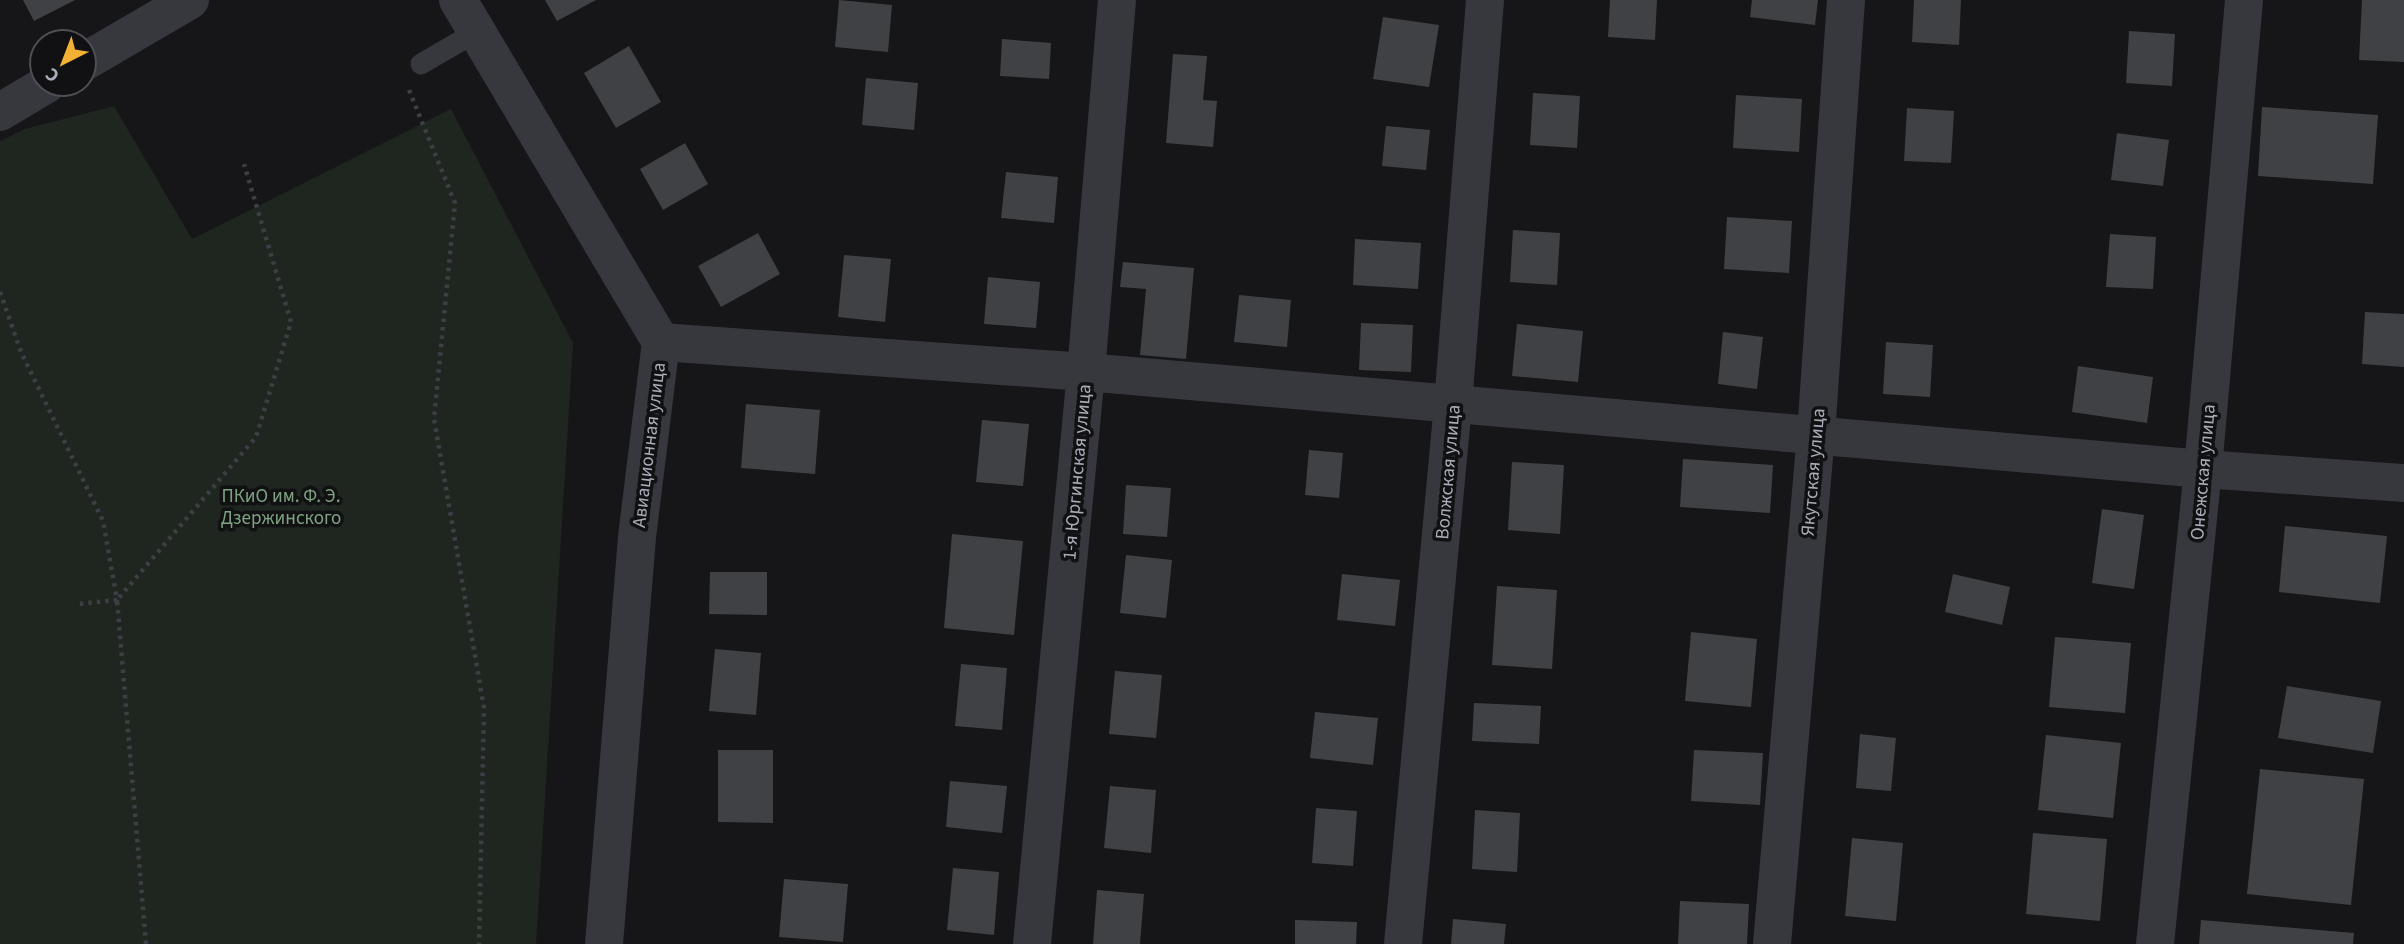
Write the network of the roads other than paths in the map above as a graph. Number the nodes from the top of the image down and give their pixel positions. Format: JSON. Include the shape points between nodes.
{"nodes":[{"id":1,"x":190,"y":0,"type":"edge"},
{"id":2,"x":1117,"y":0,"type":"edge"},
{"id":3,"x":1485,"y":0,"type":"edge"},
{"id":4,"x":1846,"y":0,"type":"edge"},
{"id":5,"x":2244,"y":0,"type":"edge"},
{"id":6,"x":467,"y":16,"type":"edge"},
{"id":7,"x":98,"y":54,"type":"edge"},
{"id":8,"x":421,"y":64,"type":"dead end"},
{"id":9,"x":28,"y":95,"type":"edge"},
{"id":10,"x":0,"y":112,"type":"edge"},
{"id":11,"x":661,"y":342,"type":"junction"},
{"id":12,"x":1086,"y":372,"type":"junction"},
{"id":13,"x":1453,"y":404,"type":"junction"},
{"id":14,"x":1816,"y":435,"type":"junction"},
{"id":15,"x":2203,"y":469,"type":"junction"},
{"id":16,"x":2404,"y":483,"type":"edge"},
{"id":17,"x":604,"y":944,"type":"edge"},
{"id":18,"x":1032,"y":944,"type":"edge"},
{"id":19,"x":1403,"y":944,"type":"edge"},
{"id":20,"x":1772,"y":944,"type":"edge"},
{"id":21,"x":2155,"y":944,"type":"edge"}],
"edges":[{"from":1,"to":7,"type":"street"},
{"from":2,"to":12,"type":"street","name":"1-я Юргинская улица"},
{"from":3,"to":13,"type":"street","name":"Волжская улица"},
{"from":4,"to":14,"type":"street","name":"Якутская улица"},
{"from":5,"to":15,"type":"street","name":"Онежская улица"},
{"from":6,"to":8,"type":"lane"},
{"from":6,"to":11,"type":"street","name":"Авиационная улица"},
{"from":9,"to":10,"type":"street"},
{"from":11,"to":12,"type":"street"},
{"from":11,"to":17,"type":"street","name":"Авиационная улица","via":[[637,537]]},
{"from":12,"to":13,"type":"street"},
{"from":12,"to":18,"type":"street","name":"1-я Юргинская улица"},
{"from":13,"to":14,"type":"street"},
{"from":13,"to":19,"type":"street","name":"Волжская улица"},
{"from":14,"to":15,"type":"street"},
{"from":14,"to":20,"type":"street","name":"Якутская улица"},
{"from":15,"to":16,"type":"street"},
{"from":15,"to":21,"type":"street","name":"Онежская улица"}]}
